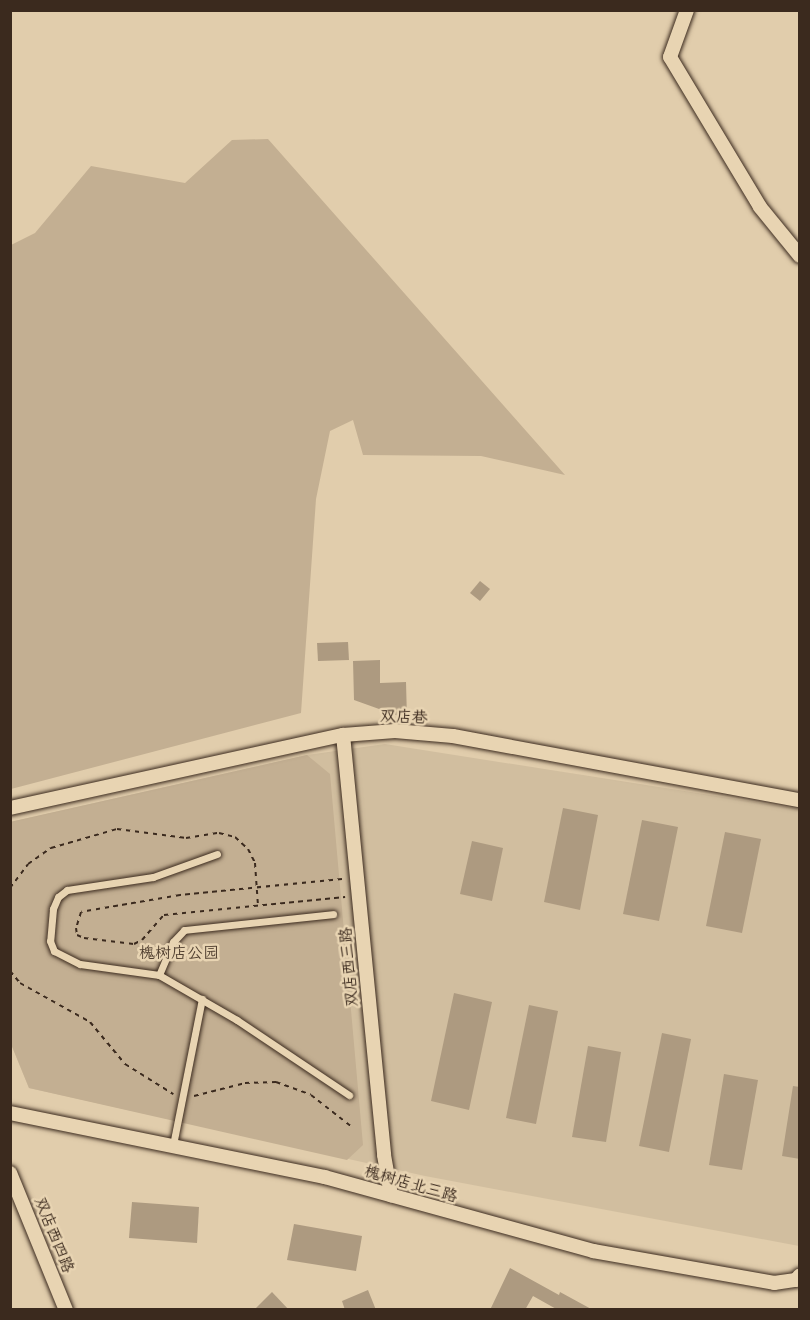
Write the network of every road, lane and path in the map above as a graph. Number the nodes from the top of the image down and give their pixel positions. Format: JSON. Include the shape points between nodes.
{"nodes":[{"id":1,"x":687,"y":10,"type":"edge"},
{"id":2,"x":800,"y":256,"type":"edge"},
{"id":3,"x":343,"y":735,"type":"junction"},
{"id":4,"x":800,"y":800,"type":"edge"},
{"id":5,"x":10,"y":808,"type":"edge"},
{"id":6,"x":217,"y":854,"type":"dead end"},
{"id":7,"x":357,"y":878,"type":"junction"},
{"id":8,"x":257,"y":886,"type":"junction"},
{"id":9,"x":10,"y":888,"type":"edge"},
{"id":10,"x":359,"y":896,"type":"junction"},
{"id":11,"x":258,"y":906,"type":"junction"},
{"id":12,"x":333,"y":914,"type":"dead end"},
{"id":13,"x":10,"y":971,"type":"edge"},
{"id":14,"x":159,"y":975,"type":"junction"},
{"id":15,"x":202,"y":999,"type":"junction"},
{"id":16,"x":183,"y":1095,"type":"junction"},
{"id":17,"x":349,"y":1095,"type":"dead end"},
{"id":18,"x":10,"y":1113,"type":"edge"},
{"id":19,"x":352,"y":1127,"type":"dead end"},
{"id":20,"x":173,"y":1145,"type":"junction"},
{"id":21,"x":10,"y":1173,"type":"edge"},
{"id":22,"x":391,"y":1195,"type":"junction"},
{"id":23,"x":800,"y":1275,"type":"edge"},
{"id":24,"x":66,"y":1310,"type":"edge"}],
"edges":[{"from":1,"to":2,"type":"street","via":[[670,57],[760,207]]},
{"from":3,"to":4,"type":"street","name":"双店巷","via":[[395,731],[453,736]]},
{"from":3,"to":5,"type":"street","name":"双店巷"},
{"from":3,"to":7,"type":"street","name":"双店西三路"},
{"from":6,"to":14,"type":"lane","via":[[153,877],[76,888],[58,897],[50,941],[54,951],[80,964]]},
{"from":7,"to":8,"type":"path"},
{"from":7,"to":10,"type":"street","name":"双店西三路"},
{"from":8,"to":9,"type":"path","via":[[255,863],[235,837],[219,833],[186,838],[117,829],[51,848],[28,864]]},
{"from":8,"to":11,"type":"path"},
{"from":8,"to":11,"type":"path","via":[[81,912],[76,928],[84,938],[134,944],[164,915]]},
{"from":10,"to":11,"type":"path"},
{"from":10,"to":22,"type":"street","name":"双店西三路"},
{"from":12,"to":14,"type":"lane","via":[[184,930],[173,942]]},
{"from":13,"to":16,"type":"path","via":[[20,983],[90,1022],[124,1064],[173,1094]]},
{"from":14,"to":15,"type":"lane"},
{"from":15,"to":16,"type":"lane"},
{"from":15,"to":17,"type":"lane"},
{"from":16,"to":19,"type":"path","via":[[203,1096],[245,1083],[276,1082],[311,1095]]},
{"from":16,"to":20,"type":"lane"},
{"from":18,"to":20,"type":"street","name":"槐树店北三路"},
{"from":20,"to":22,"type":"street","name":"槐树店北三路"},
{"from":21,"to":24,"type":"street","name":"双店西四路"},
{"from":22,"to":23,"type":"street","name":"槐树店北三路","via":[[593,1251],[774,1283],[796,1280]]}]}
